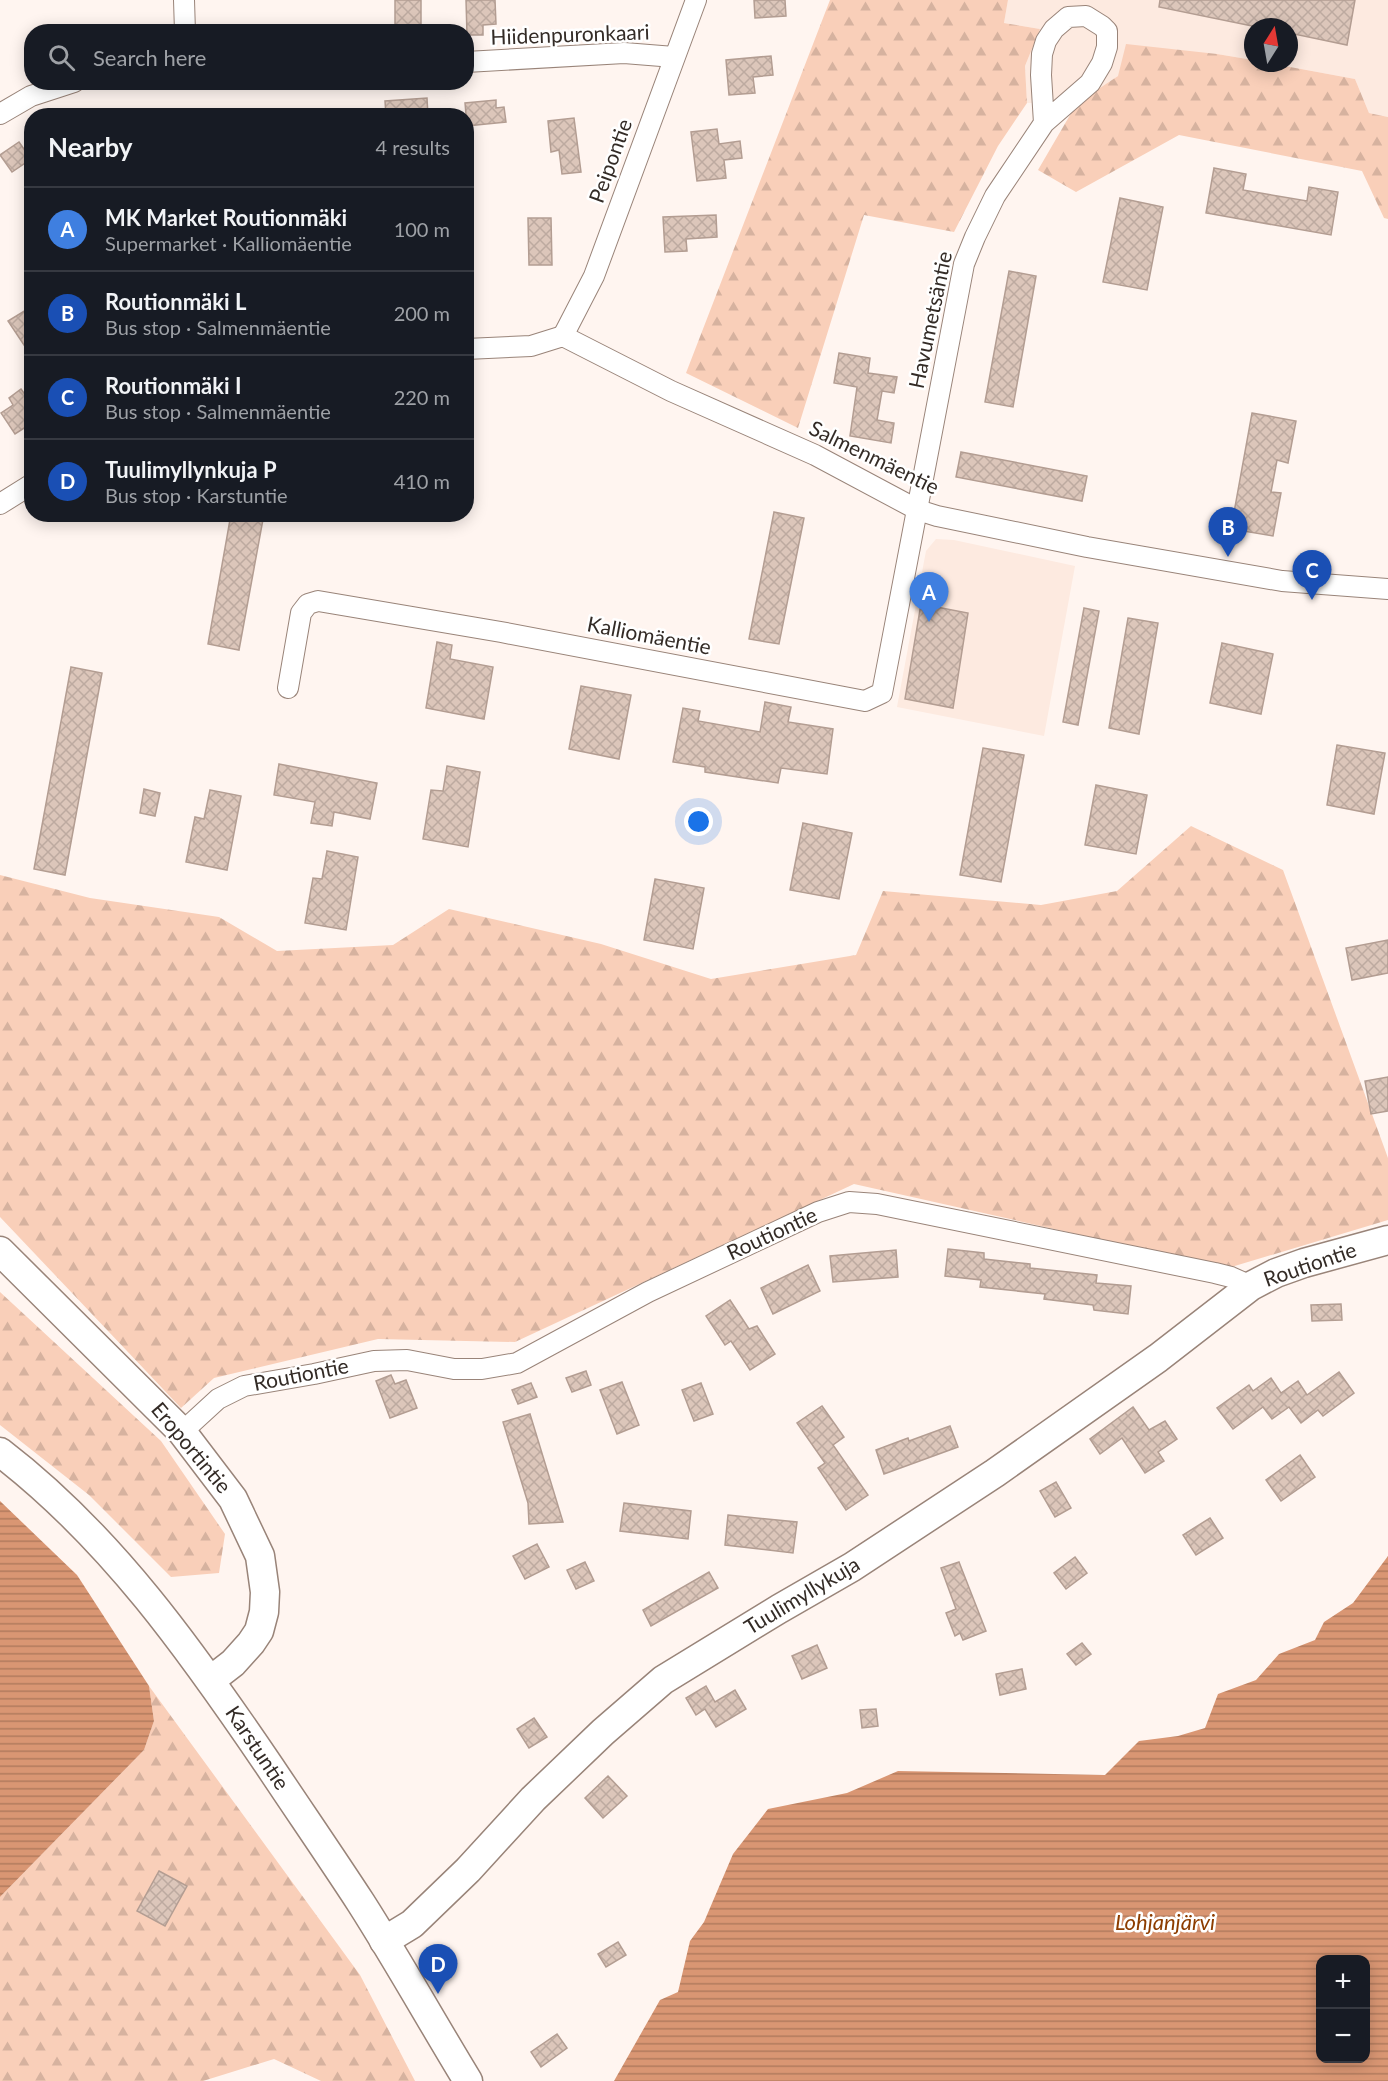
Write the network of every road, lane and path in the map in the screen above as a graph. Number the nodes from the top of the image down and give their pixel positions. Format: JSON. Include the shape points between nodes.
{"nodes":[{"id":1,"x":184,"y":0,"type":"edge"},
{"id":2,"x":696,"y":0,"type":"edge"},
{"id":3,"x":185,"y":24,"type":"edge"},
{"id":4,"x":674,"y":57,"type":"junction"},
{"id":5,"x":474,"y":62,"type":"edge"},
{"id":6,"x":49,"y":90,"type":"edge"},
{"id":7,"x":0,"y":114,"type":"edge"},
{"id":8,"x":1044,"y":123,"type":"junction"},
{"id":9,"x":563,"y":336,"type":"junction"},
{"id":10,"x":474,"y":349,"type":"edge"},
{"id":11,"x":24,"y":489,"type":"edge"},
{"id":12,"x":0,"y":504,"type":"edge"},
{"id":13,"x":918,"y":510,"type":"junction"},
{"id":14,"x":1388,"y":589,"type":"edge"},
{"id":15,"x":288,"y":688,"type":"dead end"},
{"id":16,"x":1388,"y":1240,"type":"edge"},
{"id":17,"x":0,"y":1251,"type":"edge"},
{"id":18,"x":1251,"y":1286,"type":"junction"},
{"id":19,"x":182,"y":1432,"type":"junction"},
{"id":20,"x":0,"y":1452,"type":"edge"},
{"id":21,"x":211,"y":1680,"type":"junction"},
{"id":22,"x":384,"y":1941,"type":"junction"},
{"id":23,"x":468,"y":2081,"type":"edge"}],
"edges":[{"from":1,"to":3,"type":"street"},
{"from":2,"to":4,"type":"street","name":"Peipontie"},
{"from":4,"to":5,"type":"street","name":"Hiidenpuronkaari","via":[[624,53]]},
{"from":4,"to":9,"type":"street","name":"Peipontie","via":[[594,276]]},
{"from":6,"to":7,"type":"street"},
{"from":8,"to":8,"type":"street","name":"Havumetsäntie","via":[[1090,83],[1102,63],[1107,32],[1086,16],[1068,17],[1046,41],[1041,75]]},
{"from":8,"to":13,"type":"street","name":"Havumetsäntie","via":[[995,196],[964,264]]},
{"from":9,"to":10,"type":"street","via":[[531,346]]},
{"from":9,"to":13,"type":"street","name":"Salmenmäentie","via":[[671,391],[815,455]]},
{"from":11,"to":12,"type":"street"},
{"from":13,"to":14,"type":"street","name":"Salmenmäentie","via":[[1087,547],[1271,579]]},
{"from":13,"to":15,"type":"street","name":"Kalliomäentie","via":[[882,693],[865,701],[318,601],[308,604],[301,613]]},
{"from":16,"to":18,"type":"street","name":"Routiontie","via":[[1304,1263]]},
{"from":17,"to":19,"type":"street","name":"Eroportintie"},
{"from":18,"to":19,"type":"street","name":"Routiontie","via":[[1204,1271],[877,1204],[849,1203],[818,1212],[648,1292],[517,1363],[454,1369],[407,1360],[374,1361],[244,1386],[218,1399]]},
{"from":18,"to":22,"type":"street","name":"Tuulimyllykuja","via":[[1158,1358],[995,1473],[852,1567],[663,1680],[533,1799],[412,1924]]},
{"from":19,"to":21,"type":"street","name":"Eroportintie","via":[[233,1499],[260,1556],[265,1592],[259,1631],[233,1663]]},
{"from":20,"to":21,"type":"street","name":"Karstuntie","via":[[40,1486],[139,1586]]},
{"from":21,"to":22,"type":"street","name":"Karstuntie"},
{"from":22,"to":23,"type":"street","name":"Karstuntie"}]}
